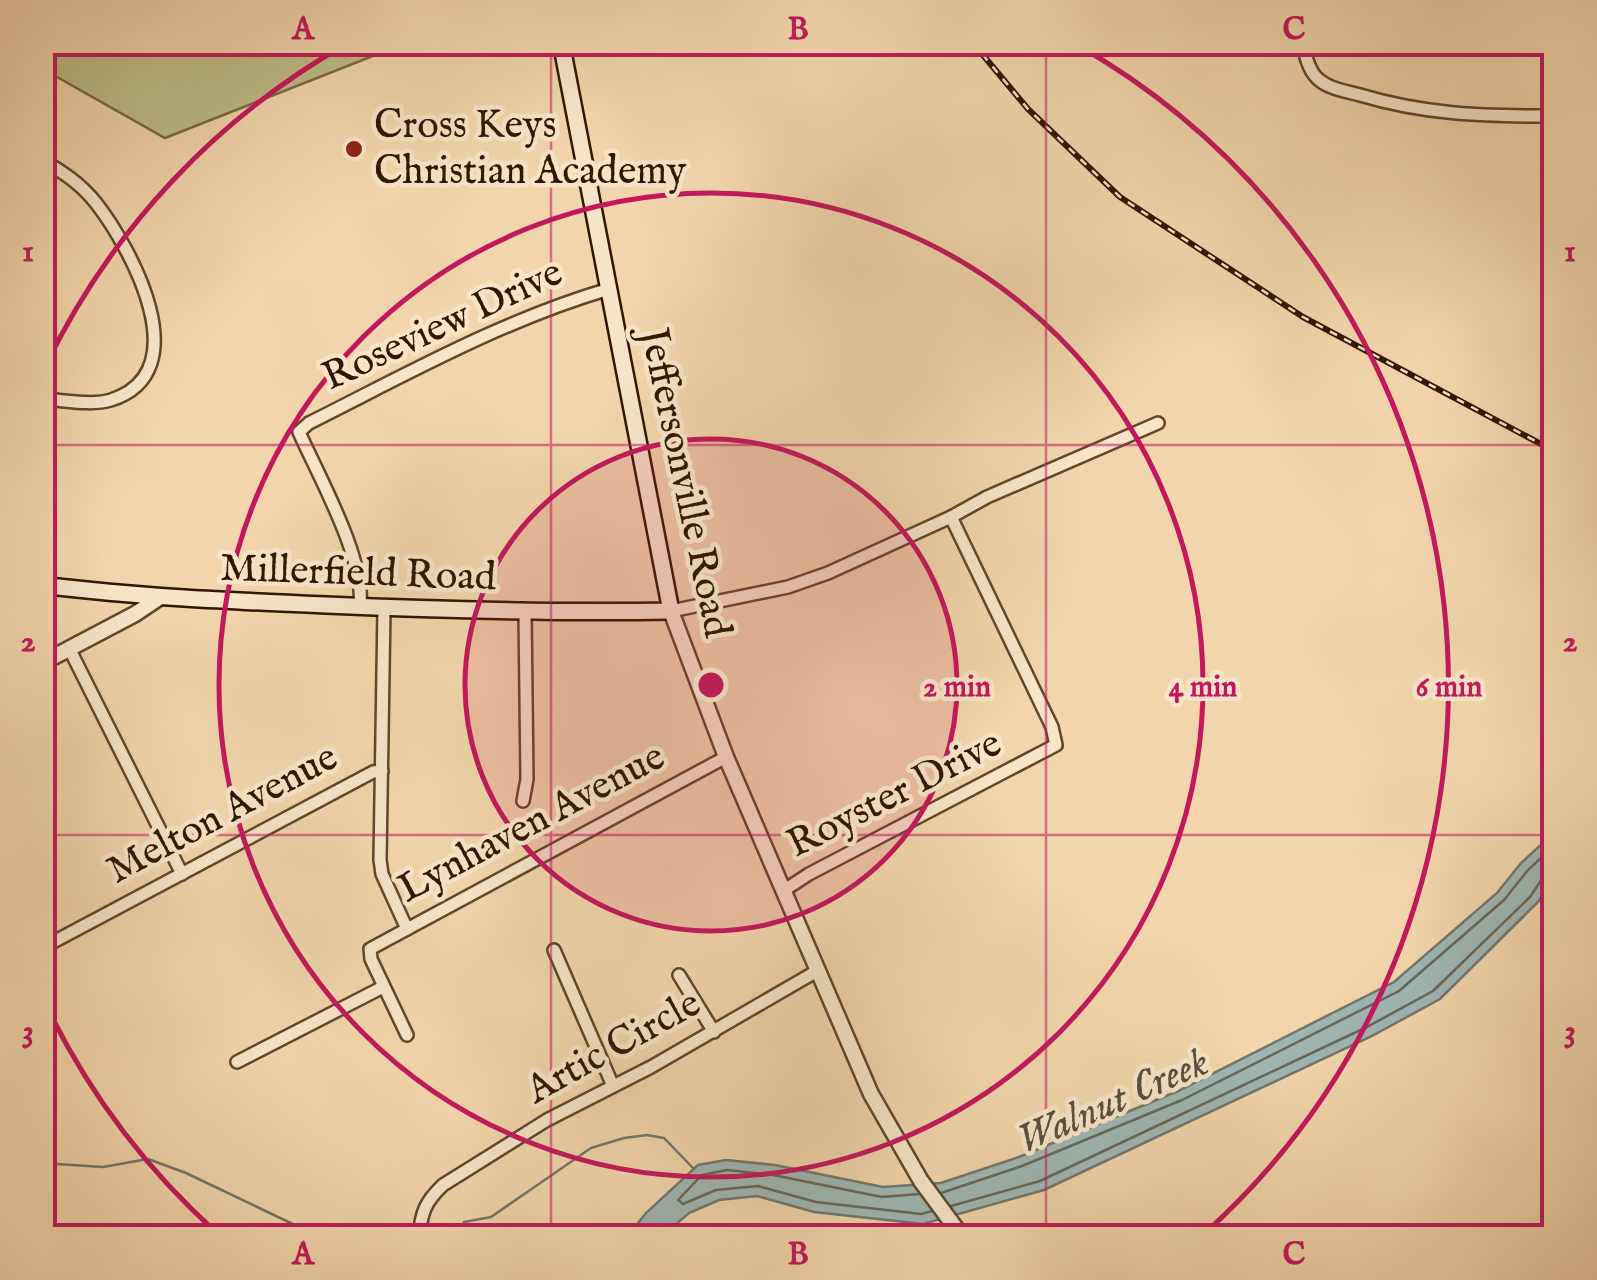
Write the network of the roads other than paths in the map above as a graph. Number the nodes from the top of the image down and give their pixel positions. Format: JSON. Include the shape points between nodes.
{"nodes":[{"id":1,"x":561,"y":42,"type":"edge"},
{"id":2,"x":1303,"y":42,"type":"edge"},
{"id":3,"x":1554,"y":120,"type":"edge"},
{"id":4,"x":42,"y":160,"type":"edge"},
{"id":5,"x":608,"y":289,"type":"junction"},
{"id":6,"x":42,"y":399,"type":"edge"},
{"id":7,"x":1158,"y":423,"type":"dead end"},
{"id":8,"x":951,"y":517,"type":"junction"},
{"id":9,"x":42,"y":585,"type":"edge"},
{"id":10,"x":158,"y":598,"type":"junction"},
{"id":11,"x":360,"y":606,"type":"junction"},
{"id":12,"x":384,"y":609,"type":"junction"},
{"id":13,"x":671,"y":610,"type":"junction"},
{"id":14,"x":526,"y":613,"type":"junction"},
{"id":15,"x":70,"y":650,"type":"junction"},
{"id":16,"x":42,"y":663,"type":"edge"},
{"id":17,"x":726,"y":757,"type":"junction"},
{"id":18,"x":382,"y":772,"type":"junction"},
{"id":19,"x":523,"y":802,"type":"dead end"},
{"id":20,"x":182,"y":874,"type":"junction"},
{"id":21,"x":782,"y":892,"type":"junction"},
{"id":22,"x":407,"y":929,"type":"junction"},
{"id":23,"x":42,"y":948,"type":"edge"},
{"id":24,"x":554,"y":950,"type":"dead end"},
{"id":25,"x":816,"y":970,"type":"junction"},
{"id":26,"x":679,"y":974,"type":"dead end"},
{"id":27,"x":383,"y":987,"type":"junction"},
{"id":28,"x":714,"y":1032,"type":"junction"},
{"id":29,"x":407,"y":1035,"type":"dead end"},
{"id":30,"x":237,"y":1062,"type":"dead end"},
{"id":31,"x":613,"y":1086,"type":"junction"},
{"id":32,"x":419,"y":1238,"type":"edge"},
{"id":33,"x":963,"y":1238,"type":"edge"}],
"edges":[{"from":1,"to":5,"type":"main road","name":"Jeffersonville Road"},
{"from":2,"to":3,"type":"street","via":[[1308,65],[1330,87],[1408,109]]},
{"from":4,"to":6,"type":"street","via":[[70,176],[96,204],[128,255],[156,340],[143,376],[119,397]]},
{"from":5,"to":11,"type":"street","name":"Roseview Drive","via":[[535,312],[299,432],[341,526]]},
{"from":5,"to":13,"type":"main road","name":"Jeffersonville Road"},
{"from":7,"to":8,"type":"street"},
{"from":8,"to":13,"type":"street","via":[[788,587]]},
{"from":8,"to":21,"type":"street","name":"Royster Drive","via":[[1056,746]]},
{"from":9,"to":10,"type":"main road","name":"Millerfield Road"},
{"from":10,"to":11,"type":"main road","name":"Millerfield Road"},
{"from":10,"to":15,"type":"street"},
{"from":11,"to":12,"type":"main road","name":"Millerfield Road"},
{"from":12,"to":14,"type":"main road","name":"Millerfield Road"},
{"from":12,"to":18,"type":"street"},
{"from":13,"to":14,"type":"main road","name":"Millerfield Road"},
{"from":13,"to":17,"type":"street","name":"Jeffersonville Road"},
{"from":14,"to":19,"type":"street"},
{"from":15,"to":16,"type":"street"},
{"from":15,"to":20,"type":"street"},
{"from":17,"to":21,"type":"street","name":"Jeffersonville Road"},
{"from":17,"to":22,"type":"street","name":"Lynhaven Avenue"},
{"from":18,"to":20,"type":"street","name":"Melton Avenue"},
{"from":18,"to":22,"type":"street","via":[[382,874]]},
{"from":20,"to":23,"type":"street","name":"Melton Avenue"},
{"from":21,"to":25,"type":"street","name":"Jeffersonville Road"},
{"from":22,"to":27,"type":"street","name":"Lynhaven Avenue","via":[[370,949]]},
{"from":24,"to":31,"type":"street"},
{"from":25,"to":28,"type":"street","name":"Artic Circle"},
{"from":25,"to":33,"type":"street","name":"Jeffersonville Road","via":[[890,1130]]},
{"from":26,"to":28,"type":"street"},
{"from":27,"to":29,"type":"street"},
{"from":27,"to":30,"type":"street"},
{"from":28,"to":31,"type":"street","name":"Artic Circle"},
{"from":31,"to":32,"type":"street","name":"Artic Circle","via":[[443,1186],[422,1212]]}]}
